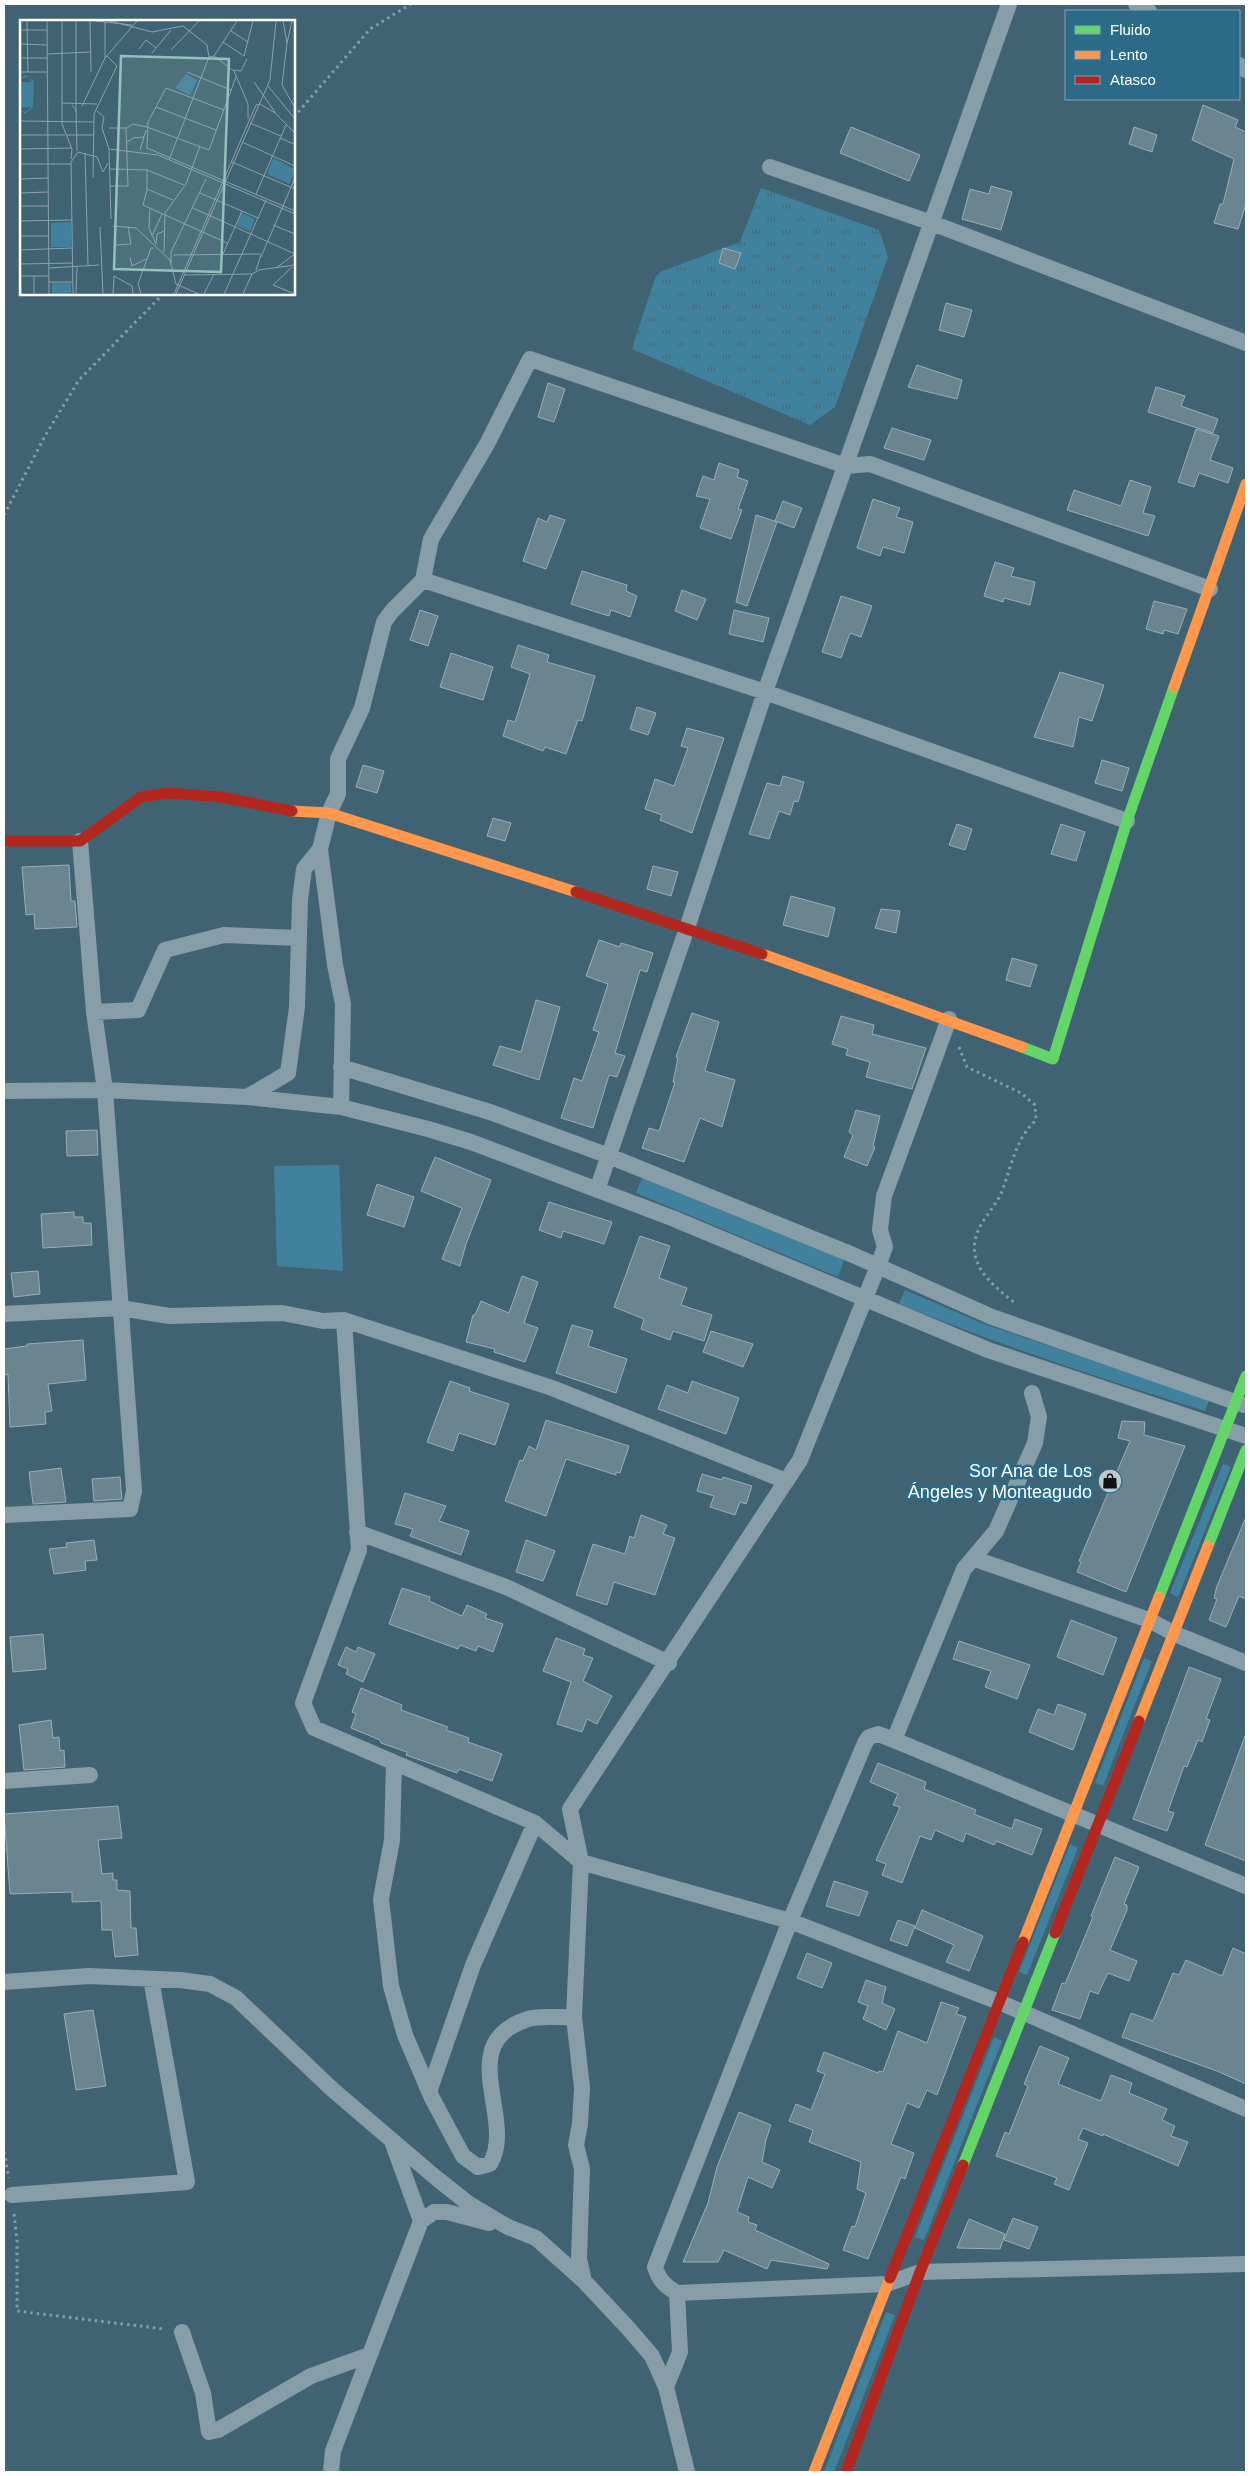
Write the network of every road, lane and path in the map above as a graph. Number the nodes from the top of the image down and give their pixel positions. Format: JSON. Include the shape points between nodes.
{"nodes":[{"id":1,"x":411,"y":4,"type":"edge"},
{"id":2,"x":1009,"y":4,"type":"edge"},
{"id":3,"x":1136,"y":4,"type":"edge"},
{"id":4,"x":1147,"y":10,"type":"edge"},
{"id":5,"x":295,"y":116,"type":"edge"},
{"id":6,"x":770,"y":167,"type":"dead end"},
{"id":7,"x":932,"y":222,"type":"junction"},
{"id":8,"x":162,"y":295,"type":"edge"},
{"id":9,"x":1246,"y":343,"type":"edge"},
{"id":10,"x":846,"y":466,"type":"junction"},
{"id":11,"x":1246,"y":484,"type":"edge"},
{"id":12,"x":4,"y":515,"type":"edge"},
{"id":13,"x":423,"y":580,"type":"junction"},
{"id":14,"x":1210,"y":589,"type":"junction"},
{"id":15,"x":765,"y":692,"type":"junction"},
{"id":16,"x":329,"y":813,"type":"junction"},
{"id":17,"x":1127,"y":821,"type":"junction"},
{"id":18,"x":80,"y":841,"type":"junction"},
{"id":19,"x":4,"y":842,"type":"edge"},
{"id":20,"x":320,"y":848,"type":"junction"},
{"id":21,"x":687,"y":928,"type":"junction"},
{"id":22,"x":298,"y":938,"type":"junction"},
{"id":23,"x":94,"y":1012,"type":"junction"},
{"id":24,"x":949,"y":1019,"type":"junction"},
{"id":25,"x":341,"y":1067,"type":"junction"},
{"id":26,"x":105,"y":1090,"type":"junction"},
{"id":27,"x":4,"y":1091,"type":"edge"},
{"id":28,"x":247,"y":1097,"type":"junction"},
{"id":29,"x":340,"y":1107,"type":"junction"},
{"id":30,"x":608,"y":1156,"type":"junction"},
{"id":31,"x":597,"y":1190,"type":"junction"},
{"id":32,"x":878,"y":1266,"type":"junction"},
{"id":33,"x":866,"y":1299,"type":"junction"},
{"id":34,"x":121,"y":1308,"type":"junction"},
{"id":35,"x":1023,"y":1309,"type":"dead end"},
{"id":36,"x":4,"y":1314,"type":"edge"},
{"id":37,"x":344,"y":1320,"type":"junction"},
{"id":38,"x":1246,"y":1376,"type":"edge"},
{"id":39,"x":1032,"y":1393,"type":"dead end"},
{"id":40,"x":1241,"y":1404,"type":"edge"},
{"id":41,"x":1226,"y":1428,"type":"junction"},
{"id":42,"x":1246,"y":1436,"type":"edge"},
{"id":43,"x":1246,"y":1450,"type":"edge"},
{"id":44,"x":786,"y":1481,"type":"junction"},
{"id":45,"x":4,"y":1515,"type":"edge"},
{"id":46,"x":357,"y":1532,"type":"junction"},
{"id":47,"x":975,"y":1559,"type":"junction"},
{"id":48,"x":1149,"y":1620,"type":"junction"},
{"id":49,"x":1175,"y":1634,"type":"junction"},
{"id":50,"x":669,"y":1662,"type":"junction"},
{"id":51,"x":1246,"y":1663,"type":"edge"},
{"id":52,"x":894,"y":1740,"type":"junction"},
{"id":53,"x":394,"y":1763,"type":"junction"},
{"id":54,"x":90,"y":1775,"type":"dead end"},
{"id":55,"x":4,"y":1781,"type":"edge"},
{"id":56,"x":1072,"y":1815,"type":"junction"},
{"id":57,"x":535,"y":1823,"type":"junction"},
{"id":58,"x":1099,"y":1826,"type":"junction"},
{"id":59,"x":581,"y":1862,"type":"junction"},
{"id":60,"x":1246,"y":1886,"type":"edge"},
{"id":61,"x":790,"y":1921,"type":"junction"},
{"id":62,"x":152,"y":1979,"type":"junction"},
{"id":63,"x":4,"y":1982,"type":"edge"},
{"id":64,"x":999,"y":2002,"type":"junction"},
{"id":65,"x":1024,"y":2014,"type":"junction"},
{"id":66,"x":574,"y":2017,"type":"junction"},
{"id":67,"x":430,"y":2089,"type":"junction"},
{"id":68,"x":1246,"y":2109,"type":"edge"},
{"id":69,"x":391,"y":2140,"type":"junction"},
{"id":70,"x":4,"y":2152,"type":"edge"},
{"id":71,"x":12,"y":2195,"type":"junction"},
{"id":72,"x":421,"y":2221,"type":"junction"},
{"id":73,"x":508,"y":2228,"type":"junction"},
{"id":74,"x":1246,"y":2264,"type":"edge"},
{"id":75,"x":920,"y":2272,"type":"junction"},
{"id":76,"x":584,"y":2281,"type":"junction"},
{"id":77,"x":887,"y":2284,"type":"junction"},
{"id":78,"x":677,"y":2293,"type":"junction"},
{"id":79,"x":182,"y":2332,"type":"joint"},
{"id":80,"x":369,"y":2355,"type":"junction"},
{"id":81,"x":666,"y":2387,"type":"junction"},
{"id":82,"x":331,"y":2472,"type":"edge"},
{"id":83,"x":687,"y":2472,"type":"edge"},
{"id":84,"x":814,"y":2472,"type":"edge"},
{"id":85,"x":846,"y":2472,"type":"edge"}],
"edges":[{"from":1,"to":5,"type":"path","via":[[370,29]]},
{"from":2,"to":7,"type":"street"},
{"from":3,"to":4,"type":"street"},
{"from":6,"to":7,"type":"street"},
{"from":7,"to":9,"type":"street"},
{"from":7,"to":10,"type":"street"},
{"from":8,"to":12,"type":"path","via":[[79,380],[45,436]]},
{"from":10,"to":13,"type":"street","via":[[530,358],[487,444],[431,539]]},
{"from":10,"to":14,"type":"street","via":[[870,464]]},
{"from":10,"to":15,"type":"street"},
{"from":11,"to":14,"type":"street"},
{"from":13,"to":15,"type":"street"},
{"from":13,"to":16,"type":"street","via":[[384,622],[362,708],[338,759],[338,794]]},
{"from":14,"to":17,"type":"street"},
{"from":15,"to":17,"type":"street"},
{"from":15,"to":21,"type":"street"},
{"from":16,"to":18,"type":"street","via":[[282,810],[221,797],[168,793],[141,797]]},
{"from":16,"to":20,"type":"street"},
{"from":16,"to":21,"type":"street"},
{"from":17,"to":24,"type":"street","via":[[1054,1059]]},
{"from":18,"to":19,"type":"street"},
{"from":18,"to":23,"type":"street"},
{"from":20,"to":22,"type":"street","via":[[304,869]]},
{"from":20,"to":25,"type":"street","via":[[343,1004]]},
{"from":21,"to":24,"type":"street"},
{"from":21,"to":30,"type":"street"},
{"from":22,"to":23,"type":"street","via":[[224,935],[165,950],[138,1010]]},
{"from":22,"to":28,"type":"street","via":[[298,1007],[288,1073]]},
{"from":23,"to":26,"type":"street"},
{"from":24,"to":32,"type":"street","via":[[884,1196],[880,1230],[884,1247]]},
{"from":24,"to":35,"type":"path","via":[[967,1067],[1022,1093],[1035,1105],[1036,1120],[1027,1128],[1014,1151],[1002,1193],[976,1234],[974,1247],[981,1273]]},
{"from":25,"to":29,"type":"street"},
{"from":25,"to":30,"type":"street","via":[[490,1112]]},
{"from":26,"to":27,"type":"street"},
{"from":26,"to":28,"type":"street"},
{"from":26,"to":34,"type":"street"},
{"from":28,"to":29,"type":"street"},
{"from":29,"to":31,"type":"street","via":[[471,1142]]},
{"from":30,"to":31,"type":"street"},
{"from":30,"to":32,"type":"street"},
{"from":31,"to":33,"type":"street","via":[[746,1247]]},
{"from":32,"to":33,"type":"street"},
{"from":32,"to":40,"type":"street","via":[[992,1317]]},
{"from":33,"to":41,"type":"street","via":[[997,1353]]},
{"from":33,"to":44,"type":"street","via":[[800,1460]]},
{"from":34,"to":36,"type":"street"},
{"from":34,"to":37,"type":"street","via":[[169,1316],[282,1313],[323,1321]]},
{"from":34,"to":45,"type":"street","via":[[134,1491],[130,1509]]},
{"from":37,"to":44,"type":"street","via":[[552,1388]]},
{"from":37,"to":46,"type":"street"},
{"from":38,"to":40,"type":"street"},
{"from":39,"to":47,"type":"street","via":[[1039,1417],[1035,1443],[996,1531]]},
{"from":40,"to":41,"type":"street"},
{"from":41,"to":42,"type":"street"},
{"from":41,"to":48,"type":"street"},
{"from":43,"to":49,"type":"street"},
{"from":44,"to":50,"type":"street"},
{"from":46,"to":50,"type":"street","via":[[506,1587]]},
{"from":46,"to":53,"type":"street","via":[[359,1550],[303,1703],[314,1728]]},
{"from":47,"to":48,"type":"street"},
{"from":47,"to":52,"type":"street","via":[[964,1569]]},
{"from":48,"to":49,"type":"street"},
{"from":48,"to":56,"type":"street"},
{"from":49,"to":51,"type":"street"},
{"from":49,"to":58,"type":"street"},
{"from":50,"to":59,"type":"street","via":[[570,1809]]},
{"from":52,"to":56,"type":"street"},
{"from":52,"to":61,"type":"street","via":[[878,1734],[869,1737],[865,1743]]},
{"from":53,"to":57,"type":"street"},
{"from":53,"to":67,"type":"street","via":[[392,1840],[381,1899],[384,1939],[391,1986],[405,2035]]},
{"from":54,"to":55,"type":"street"},
{"from":56,"to":58,"type":"street"},
{"from":56,"to":64,"type":"street"},
{"from":57,"to":59,"type":"street"},
{"from":57,"to":67,"type":"street","via":[[473,1965]]},
{"from":58,"to":60,"type":"street"},
{"from":58,"to":65,"type":"street"},
{"from":59,"to":61,"type":"street"},
{"from":59,"to":66,"type":"street"},
{"from":61,"to":64,"type":"street"},
{"from":61,"to":78,"type":"street","via":[[655,2267],[665,2286]]},
{"from":62,"to":63,"type":"street","via":[[88,1976]]},
{"from":62,"to":69,"type":"street","via":[[210,1984],[236,1998],[332,2090]]},
{"from":62,"to":71,"type":"street","via":[[187,2182]]},
{"from":64,"to":65,"type":"street"},
{"from":64,"to":77,"type":"street"},
{"from":65,"to":68,"type":"street"},
{"from":65,"to":75,"type":"street"},
{"from":66,"to":67,"type":"street","via":[[529,2019],[504,2032],[491,2050],[489,2080],[497,2153],[490,2164],[478,2167],[463,2156]]},
{"from":66,"to":76,"type":"street","via":[[582,2088],[576,2145],[582,2169],[579,2259]]},
{"from":69,"to":72,"type":"street"},
{"from":69,"to":73,"type":"street","via":[[469,2204]]},
{"from":70,"to":71,"type":"path"},
{"from":71,"to":79,"type":"path","via":[[17,2311]]},
{"from":72,"to":73,"type":"street","via":[[434,2212],[447,2212]]},
{"from":72,"to":80,"type":"street"},
{"from":73,"to":76,"type":"street","via":[[536,2238]]},
{"from":74,"to":75,"type":"street"},
{"from":75,"to":77,"type":"street"},
{"from":75,"to":85,"type":"street"},
{"from":76,"to":81,"type":"street","via":[[652,2356]]},
{"from":77,"to":78,"type":"street"},
{"from":77,"to":84,"type":"street"},
{"from":78,"to":81,"type":"street","via":[[680,2352]]},
{"from":79,"to":80,"type":"street","via":[[204,2393],[209,2432],[218,2430],[312,2376]]},
{"from":80,"to":82,"type":"street","via":[[333,2451]]},
{"from":81,"to":83,"type":"street"}]}
